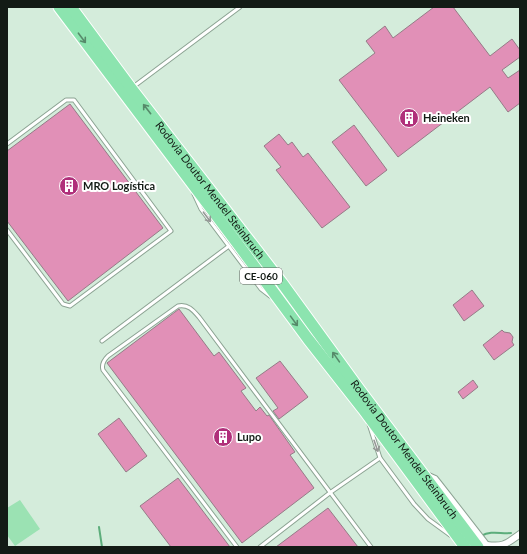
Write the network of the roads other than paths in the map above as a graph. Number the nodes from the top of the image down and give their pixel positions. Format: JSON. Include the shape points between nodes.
{"nodes":[{"id":1,"x":59,"y":7,"type":"edge"},
{"id":2,"x":240,"y":7,"type":"edge"},
{"id":3,"x":71,"y":8,"type":"edge"},
{"id":4,"x":131,"y":88,"type":"junction"},
{"id":5,"x":7,"y":144,"type":"edge"},
{"id":6,"x":191,"y":182,"type":"junction"},
{"id":7,"x":7,"y":230,"type":"edge"},
{"id":8,"x":229,"y":246,"type":"junction"},
{"id":9,"x":280,"y":302,"type":"junction"},
{"id":10,"x":102,"y":340,"type":"dead end"},
{"id":11,"x":363,"y":410,"type":"junction"},
{"id":12,"x":380,"y":458,"type":"junction"},
{"id":13,"x":331,"y":492,"type":"junction"},
{"id":14,"x":520,"y":534,"type":"edge"},
{"id":15,"x":467,"y":541,"type":"edge"},
{"id":16,"x":484,"y":545,"type":"edge"},
{"id":17,"x":237,"y":547,"type":"edge"},
{"id":18,"x":260,"y":547,"type":"edge"},
{"id":19,"x":371,"y":547,"type":"edge"}],
"edges":[{"from":1,"to":6,"type":"highway","name":"Rodovia Doutor Mendel Steinbruch","number":"CE-060","one_way":true},
{"from":2,"to":4,"type":"lane"},
{"from":3,"to":4,"type":"highway","name":"Rodovia Doutor Mendel Steinbruch","number":"CE-060"},
{"from":15,"to":4,"type":"highway","name":"Rodovia Doutor Mendel Steinbruch","number":"CE-060","one_way":true,"via":[[423,474],[282,283]]},
{"from":5,"to":7,"type":"lane","via":[[66,100],[74,100],[171,231],[70,306],[63,304]]},
{"from":6,"to":8,"type":"lane","one_way":true,"via":[[201,209]]},
{"from":6,"to":9,"type":"highway","name":"Rodovia Doutor Mendel Steinbruch","number":"CE-060"},
{"from":8,"to":9,"type":"lane","via":[[261,289]]},
{"from":8,"to":10,"type":"lane"},
{"from":9,"to":11,"type":"highway","name":"Rodovia Doutor Mendel Steinbruch","number":"CE-060","one_way":true},
{"from":11,"to":12,"type":"lane","one_way":true},
{"from":11,"to":15,"type":"highway","name":"Rodovia Doutor Mendel Steinbruch","number":"CE-060"},
{"from":12,"to":13,"type":"lane"},
{"from":12,"to":15,"type":"lane","via":[[421,512],[433,522]]},
{"from":13,"to":17,"type":"lane","via":[[199,317],[185,305],[175,306],[108,356],[102,367]]},
{"from":13,"to":18,"type":"lane"},
{"from":13,"to":19,"type":"lane"},
{"from":14,"to":16,"type":"street","via":[[500,546]]},
{"from":15,"to":16,"type":"highway","name":"Rodovia Doutor Mendel Steinbruch","number":"CE-060"}]}
